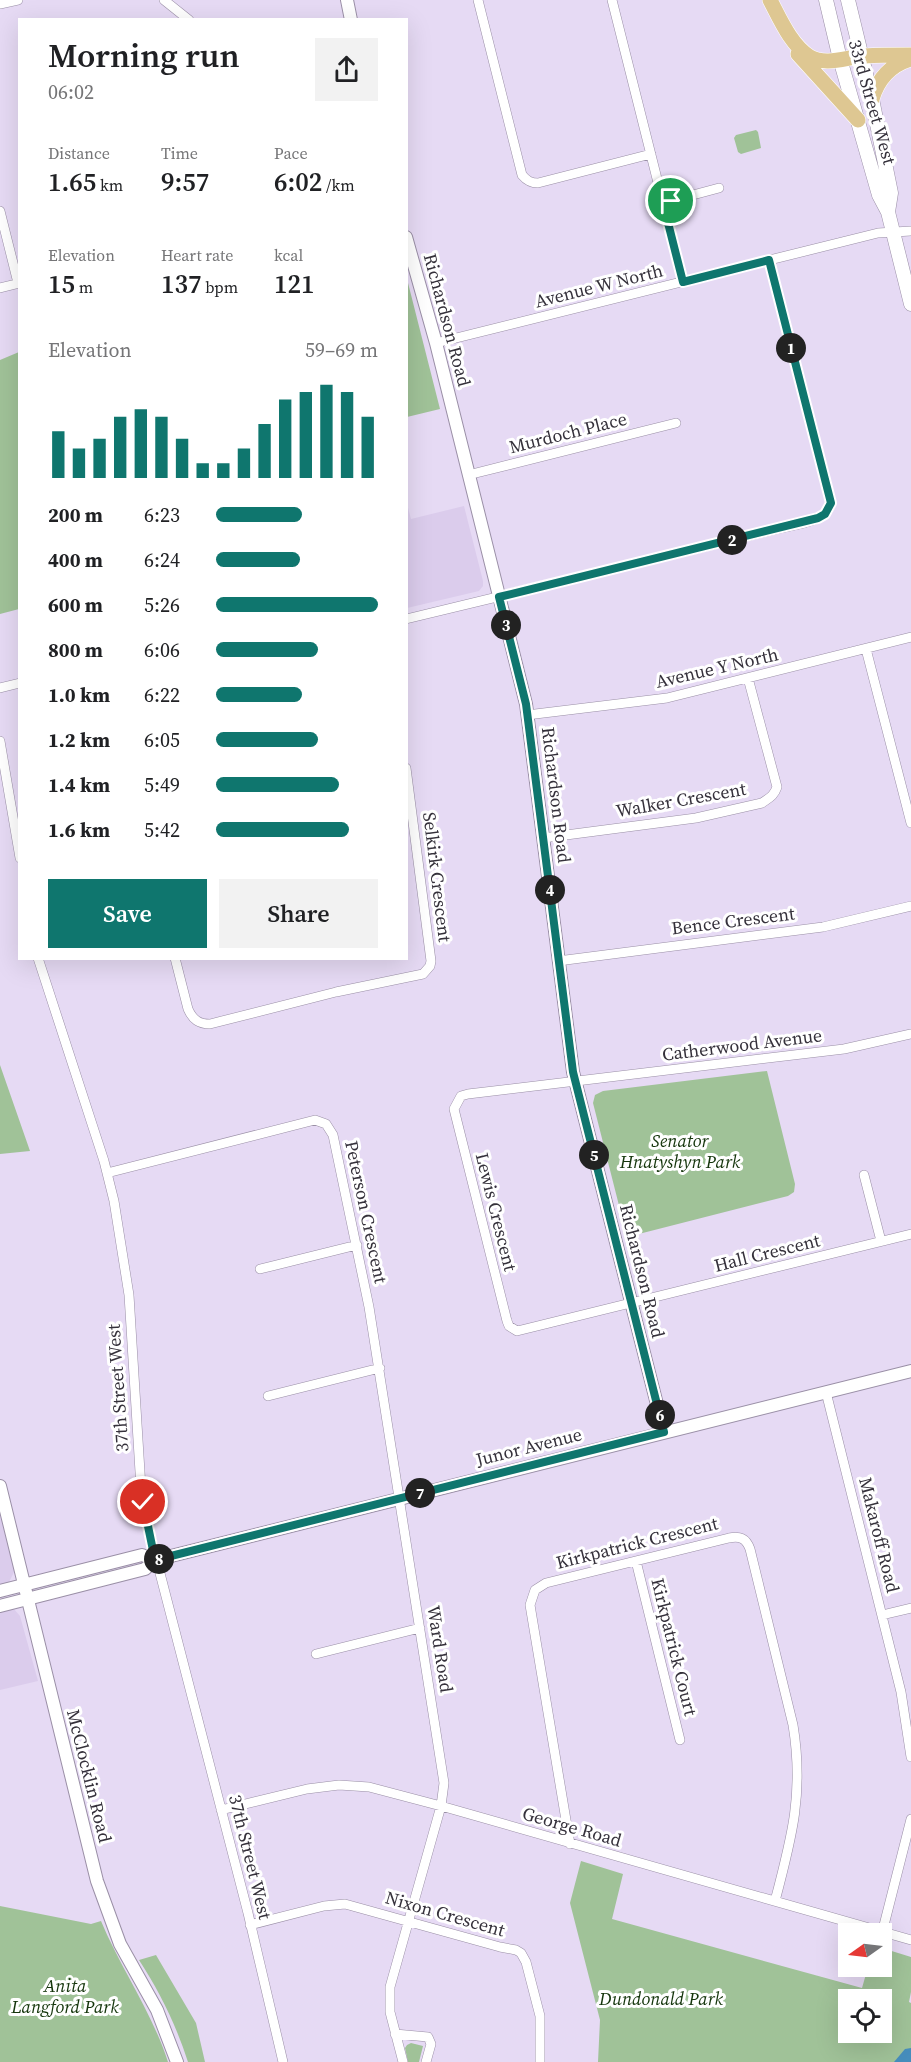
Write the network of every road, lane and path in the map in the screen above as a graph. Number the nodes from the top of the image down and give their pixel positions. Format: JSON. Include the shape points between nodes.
{"nodes":[{"id":1,"x":18,"y":0,"type":"edge"},
{"id":2,"x":164,"y":0,"type":"edge"},
{"id":3,"x":347,"y":0,"type":"edge"},
{"id":4,"x":478,"y":0,"type":"edge"},
{"id":5,"x":612,"y":0,"type":"edge"},
{"id":6,"x":768,"y":0,"type":"edge"},
{"id":7,"x":826,"y":0,"type":"edge"},
{"id":8,"x":848,"y":0,"type":"edge"},
{"id":9,"x":0,"y":4,"type":"edge"},
{"id":10,"x":186,"y":18,"type":"edge"},
{"id":11,"x":351,"y":18,"type":"edge"},
{"id":12,"x":862,"y":56,"type":"junction"},
{"id":13,"x":911,"y":57,"type":"edge"},
{"id":14,"x":840,"y":59,"type":"junction"},
{"id":15,"x":872,"y":99,"type":"junction"},
{"id":16,"x":858,"y":120,"type":"junction"},
{"id":17,"x":651,"y":154,"type":"junction"},
{"id":18,"x":719,"y":188,"type":"dead end"},
{"id":19,"x":663,"y":203,"type":"junction"},
{"id":20,"x":0,"y":211,"type":"edge"},
{"id":21,"x":888,"y":213,"type":"junction"},
{"id":22,"x":911,"y":231,"type":"edge"},
{"id":23,"x":893,"y":233,"type":"junction"},
{"id":24,"x":408,"y":244,"type":"edge"},
{"id":25,"x":769,"y":260,"type":"junction"},
{"id":26,"x":18,"y":279,"type":"edge"},
{"id":27,"x":683,"y":282,"type":"junction"},
{"id":28,"x":18,"y":283,"type":"edge"},
{"id":29,"x":0,"y":288,"type":"edge"},
{"id":30,"x":911,"y":304,"type":"edge"},
{"id":31,"x":436,"y":343,"type":"junction"},
{"id":32,"x":676,"y":423,"type":"dead end"},
{"id":33,"x":468,"y":475,"type":"junction"},
{"id":34,"x":499,"y":597,"type":"junction"},
{"id":35,"x":408,"y":619,"type":"edge"},
{"id":36,"x":911,"y":637,"type":"edge"},
{"id":37,"x":867,"y":649,"type":"junction"},
{"id":38,"x":748,"y":678,"type":"junction"},
{"id":39,"x":18,"y":683,"type":"edge"},
{"id":40,"x":0,"y":687,"type":"edge"},
{"id":41,"x":527,"y":715,"type":"junction"},
{"id":42,"x":0,"y":741,"type":"edge"},
{"id":43,"x":408,"y":783,"type":"edge"},
{"id":44,"x":911,"y":823,"type":"edge"},
{"id":45,"x":543,"y":838,"type":"junction"},
{"id":46,"x":18,"y":846,"type":"edge"},
{"id":47,"x":911,"y":906,"type":"edge"},
{"id":48,"x":39,"y":960,"type":"edge"},
{"id":49,"x":176,"y":960,"type":"edge"},
{"id":50,"x":558,"y":961,"type":"junction"},
{"id":51,"x":911,"y":1034,"type":"edge"},
{"id":52,"x":576,"y":1083,"type":"junction"},
{"id":53,"x":107,"y":1173,"type":"junction"},
{"id":54,"x":864,"y":1175,"type":"dead end"},
{"id":55,"x":911,"y":1234,"type":"edge"},
{"id":56,"x":881,"y":1241,"type":"junction"},
{"id":57,"x":357,"y":1245,"type":"junction"},
{"id":58,"x":260,"y":1269,"type":"dead end"},
{"id":59,"x":631,"y":1304,"type":"junction"},
{"id":60,"x":380,"y":1368,"type":"junction"},
{"id":61,"x":911,"y":1371,"type":"edge"},
{"id":62,"x":826,"y":1392,"type":"junction"},
{"id":63,"x":268,"y":1396,"type":"dead end"},
{"id":64,"x":664,"y":1432,"type":"junction"},
{"id":65,"x":0,"y":1486,"type":"edge"},
{"id":66,"x":400,"y":1498,"type":"junction"},
{"id":67,"x":155,"y":1560,"type":"junction"},
{"id":68,"x":636,"y":1561,"type":"junction"},
{"id":69,"x":25,"y":1586,"type":"junction"},
{"id":70,"x":0,"y":1591,"type":"edge"},
{"id":71,"x":27,"y":1599,"type":"junction"},
{"id":72,"x":0,"y":1606,"type":"edge"},
{"id":73,"x":911,"y":1608,"type":"edge"},
{"id":74,"x":882,"y":1616,"type":"junction"},
{"id":75,"x":420,"y":1628,"type":"junction"},
{"id":76,"x":316,"y":1654,"type":"dead end"},
{"id":77,"x":680,"y":1740,"type":"dead end"},
{"id":78,"x":911,"y":1757,"type":"edge"},
{"id":79,"x":441,"y":1806,"type":"junction"},
{"id":80,"x":220,"y":1810,"type":"junction"},
{"id":81,"x":911,"y":1819,"type":"edge"},
{"id":82,"x":570,"y":1844,"type":"junction"},
{"id":83,"x":775,"y":1901,"type":"junction"},
{"id":84,"x":409,"y":1922,"type":"junction"},
{"id":85,"x":849,"y":1923,"type":"edge"},
{"id":86,"x":885,"y":1923,"type":"edge"},
{"id":87,"x":250,"y":1925,"type":"junction"},
{"id":88,"x":892,"y":1935,"type":"edge"},
{"id":89,"x":911,"y":1940,"type":"edge"},
{"id":90,"x":395,"y":2034,"type":"junction"},
{"id":91,"x":177,"y":2062,"type":"edge"},
{"id":92,"x":283,"y":2062,"type":"edge"},
{"id":93,"x":403,"y":2062,"type":"edge"},
{"id":94,"x":426,"y":2062,"type":"edge"},
{"id":95,"x":540,"y":2062,"type":"edge"}],
"edges":[{"from":1,"to":9,"type":"street"},
{"from":2,"to":10,"type":"street"},
{"from":3,"to":11,"type":"street"},
{"from":4,"to":17,"type":"street","via":[[525,179],[538,183]]},
{"from":5,"to":17,"type":"street"},
{"from":6,"to":14,"type":"highway","via":[[804,52],[817,60]]},
{"from":6,"to":16,"type":"highway","via":[[792,46]]},
{"from":7,"to":14,"type":"main road","name":"33rd Street West"},
{"from":8,"to":12,"type":"main road","name":"33rd Street West"},
{"from":12,"to":13,"type":"highway"},
{"from":12,"to":14,"type":"highway"},
{"from":12,"to":15,"type":"main road","name":"33rd Street West"},
{"from":13,"to":15,"type":"highway","via":[[884,75]]},
{"from":14,"to":16,"type":"main road","name":"33rd Street West"},
{"from":15,"to":21,"type":"main road","name":"33rd Street West","via":[[891,193]]},
{"from":16,"to":21,"type":"main road","name":"33rd Street West","via":[[879,195]]},
{"from":17,"to":19,"type":"street"},
{"from":18,"to":19,"type":"street"},
{"from":19,"to":27,"type":"street"},
{"from":20,"to":26,"type":"street"},
{"from":21,"to":23,"type":"main road","name":"33rd Street West"},
{"from":22,"to":23,"type":"street","name":"Avenue W North"},
{"from":23,"to":25,"type":"street","name":"Avenue W North","via":[[878,233]]},
{"from":23,"to":30,"type":"main road","name":"33rd Street West"},
{"from":24,"to":31,"type":"street","name":"Richardson Road"},
{"from":25,"to":27,"type":"street","name":"Avenue W North"},
{"from":25,"to":34,"type":"street","via":[[831,503],[829,509],[818,518]]},
{"from":27,"to":31,"type":"street","name":"Avenue W North"},
{"from":28,"to":29,"type":"street"},
{"from":31,"to":33,"type":"street","name":"Richardson Road"},
{"from":32,"to":33,"type":"street","name":"Murdoch Place"},
{"from":33,"to":34,"type":"street","name":"Richardson Road"},
{"from":34,"to":35,"type":"street"},
{"from":34,"to":41,"type":"street","name":"Richardson Road"},
{"from":36,"to":37,"type":"street","name":"Avenue Y North"},
{"from":37,"to":38,"type":"street","name":"Avenue Y North"},
{"from":37,"to":44,"type":"street"},
{"from":38,"to":41,"type":"street","name":"Avenue Y North","via":[[666,698]]},
{"from":38,"to":45,"type":"street","name":"Walker Crescent","via":[[777,787],[770,798],[696,818]]},
{"from":39,"to":40,"type":"street"},
{"from":41,"to":45,"type":"street","name":"Richardson Road"},
{"from":42,"to":46,"type":"street"},
{"from":43,"to":49,"type":"street","name":"Selkirk Crescent","via":[[431,961],[423,974],[203,1024],[188,1009]]},
{"from":45,"to":50,"type":"street","name":"Richardson Road"},
{"from":47,"to":50,"type":"street","name":"Bence Crescent","via":[[823,927]]},
{"from":48,"to":53,"type":"street","name":"37th Street West"},
{"from":50,"to":52,"type":"street","name":"Richardson Road"},
{"from":51,"to":52,"type":"street","name":"Catherwood Avenue","via":[[844,1049]]},
{"from":52,"to":59,"type":"street","name":"Richardson Road"},
{"from":52,"to":59,"type":"street","name":"Lewis Crescent","via":[[461,1096],[454,1105],[458,1129],[512,1329],[527,1329]]},
{"from":53,"to":57,"type":"street","name":"Peterson Crescent","via":[[323,1121],[333,1135]]},
{"from":53,"to":67,"type":"street","name":"37th Street West","via":[[126,1268],[141,1488]]},
{"from":54,"to":56,"type":"street"},
{"from":55,"to":56,"type":"street","name":"Hall Crescent"},
{"from":56,"to":59,"type":"street","name":"Hall Crescent"},
{"from":57,"to":58,"type":"street"},
{"from":57,"to":60,"type":"street","name":"Peterson Crescent"},
{"from":59,"to":64,"type":"street","name":"Richardson Road"},
{"from":60,"to":63,"type":"street"},
{"from":60,"to":66,"type":"street","name":"Peterson Crescent"},
{"from":61,"to":62,"type":"street","name":"Junor Avenue"},
{"from":62,"to":64,"type":"street","name":"Junor Avenue"},
{"from":62,"to":74,"type":"street","name":"Makaroff Road"},
{"from":64,"to":66,"type":"street","name":"Junor Avenue"},
{"from":65,"to":69,"type":"street","name":"McClocklin Road"},
{"from":66,"to":67,"type":"street","name":"Junor Avenue"},
{"from":66,"to":75,"type":"street","name":"Ward Road"},
{"from":67,"to":69,"type":"street","name":"Junor Avenue","via":[[142,1555]]},
{"from":67,"to":71,"type":"street","name":"Junor Avenue","via":[[145,1569]]},
{"from":67,"to":80,"type":"street","name":"37th Street West"},
{"from":68,"to":77,"type":"street","name":"Kirkpatrick Court"},
{"from":68,"to":82,"type":"street","name":"Kirkpatrick Crescent","via":[[539,1586],[530,1605]]},
{"from":68,"to":83,"type":"street","name":"Kirkpatrick Crescent","via":[[729,1538],[747,1541],[797,1752],[798,1802]]},
{"from":69,"to":70,"type":"street","name":"Junor Avenue"},
{"from":69,"to":71,"type":"street","name":"McClocklin Road"},
{"from":71,"to":72,"type":"street","name":"Junor Avenue"},
{"from":71,"to":91,"type":"street","name":"McClocklin Road","via":[[105,1907],[120,1944],[157,2010]]},
{"from":73,"to":74,"type":"street"},
{"from":74,"to":78,"type":"street","name":"Makaroff Road","via":[[906,1716]]},
{"from":75,"to":76,"type":"street"},
{"from":75,"to":79,"type":"street","name":"Ward Road","via":[[444,1783]]},
{"from":79,"to":80,"type":"street","name":"George Road","via":[[369,1787],[339,1785]]},
{"from":79,"to":82,"type":"street","name":"George Road"},
{"from":79,"to":84,"type":"street","name":"Ward Road"},
{"from":80,"to":87,"type":"street","name":"37th Street West"},
{"from":81,"to":86,"type":"street"},
{"from":82,"to":83,"type":"street","name":"George Road"},
{"from":83,"to":85,"type":"street","name":"George Road"},
{"from":84,"to":87,"type":"street","name":"Nixon Crescent","via":[[356,1906],[335,1904]]},
{"from":84,"to":90,"type":"street","name":"Ward Road","via":[[390,1987]]},
{"from":84,"to":95,"type":"street","name":"Nixon Crescent","via":[[521,1953],[540,2016]]},
{"from":87,"to":92,"type":"street","name":"37th Street West"},
{"from":88,"to":89,"type":"street","name":"George Road"},
{"from":90,"to":93,"type":"street","name":"Ward Road"},
{"from":90,"to":94,"type":"street","via":[[428,2037],[431,2044]]}]}
